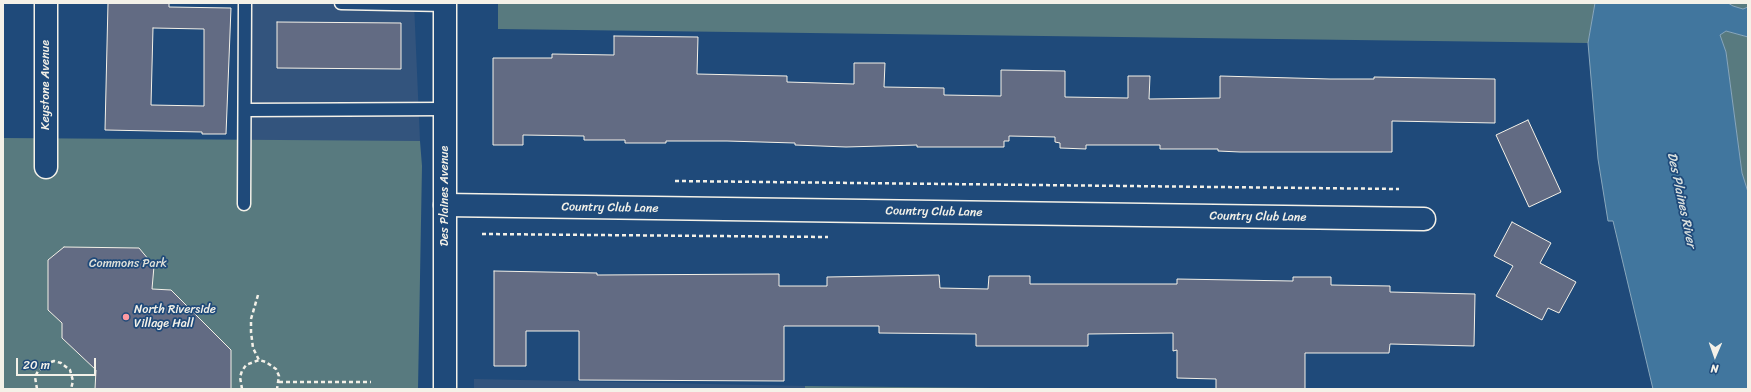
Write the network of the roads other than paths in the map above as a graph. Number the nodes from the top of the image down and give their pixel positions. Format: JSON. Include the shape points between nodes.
{"nodes":[{"id":1,"x":46,"y":3,"type":"edge"},
{"id":2,"x":246,"y":3,"type":"edge"},
{"id":3,"x":341,"y":3,"type":"edge"},
{"id":4,"x":445,"y":4,"type":"edge"},
{"id":5,"x":445,"y":109,"type":"junction"},
{"id":6,"x":245,"y":110,"type":"junction"},
{"id":7,"x":46,"y":167,"type":"dead end"},
{"id":8,"x":244,"y":204,"type":"dead end"},
{"id":9,"x":445,"y":205,"type":"junction"},
{"id":10,"x":1424,"y":219,"type":"dead end"},
{"id":11,"x":445,"y":389,"type":"edge"}],
"edges":[{"from":1,"to":7,"type":"street","name":"Keystone Avenue"},
{"from":2,"to":6,"type":"lane"},
{"from":3,"to":4,"type":"lane"},
{"from":4,"to":5,"type":"street","name":"Des Plaines Avenue"},
{"from":5,"to":6,"type":"lane"},
{"from":5,"to":9,"type":"street","name":"Des Plaines Avenue"},
{"from":6,"to":8,"type":"lane"},
{"from":9,"to":10,"type":"street","name":"Country Club Lane"},
{"from":9,"to":11,"type":"street","name":"Des Plaines Avenue"}]}
